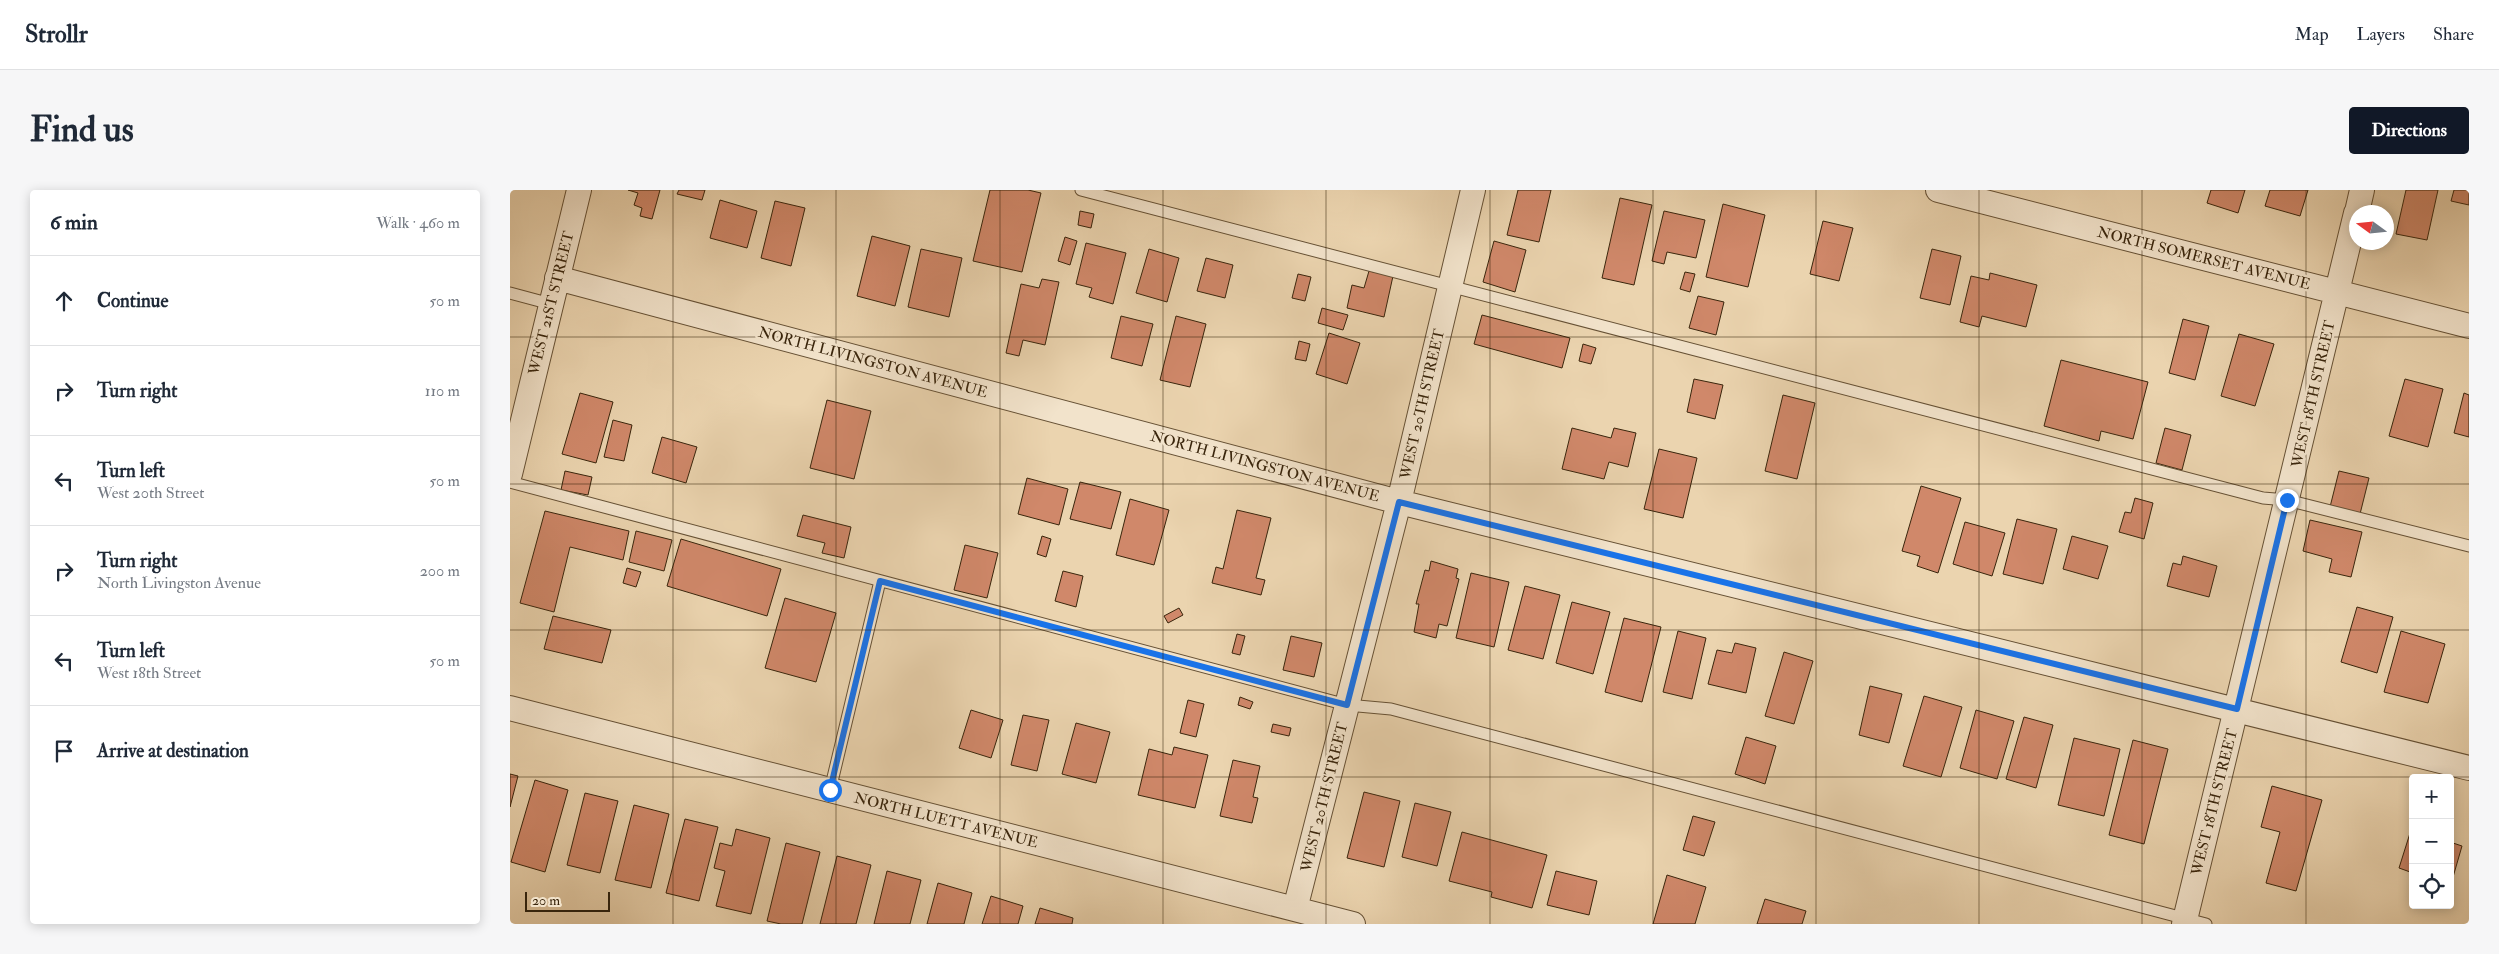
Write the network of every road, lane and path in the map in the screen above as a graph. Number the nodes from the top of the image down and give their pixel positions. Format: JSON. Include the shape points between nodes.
{"nodes":[{"id":1,"x":579,"y":190,"type":"edge"},
{"id":2,"x":1082,"y":190,"type":"edge"},
{"id":3,"x":1473,"y":190,"type":"edge"},
{"id":4,"x":1938,"y":190,"type":"edge"},
{"id":5,"x":2362,"y":190,"type":"edge"},
{"id":6,"x":2359,"y":205,"type":"edge"},
{"id":7,"x":2349,"y":245,"type":"edge"},
{"id":8,"x":557,"y":278,"type":"junction"},
{"id":9,"x":1450,"y":287,"type":"junction"},
{"id":10,"x":2337,"y":292,"type":"junction"},
{"id":11,"x":510,"y":293,"type":"edge"},
{"id":12,"x":551,"y":304,"type":"junction"},
{"id":13,"x":2469,"y":326,"type":"edge"},
{"id":14,"x":510,"y":474,"type":"edge"},
{"id":15,"x":510,"y":482,"type":"edge"},
{"id":16,"x":2287,"y":500,"type":"junction"},
{"id":17,"x":1399,"y":502,"type":"junction"},
{"id":18,"x":2469,"y":546,"type":"edge"},
{"id":19,"x":880,"y":581,"type":"junction"},
{"id":20,"x":1347,"y":705,"type":"junction"},
{"id":21,"x":510,"y":708,"type":"edge"},
{"id":22,"x":2237,"y":709,"type":"junction"},
{"id":23,"x":2469,"y":768,"type":"edge"},
{"id":24,"x":830,"y":790,"type":"junction"},
{"id":25,"x":1295,"y":909,"type":"junction"},
{"id":26,"x":2192,"y":922,"type":"edge"},
{"id":27,"x":1353,"y":924,"type":"edge"}],
"edges":[{"from":1,"to":8,"type":"street","name":"WEST 21ST STREET"},
{"from":2,"to":9,"type":"lane"},
{"from":3,"to":9,"type":"street","name":"WEST 20TH STREET"},
{"from":4,"to":10,"type":"street","name":"NORTH SOMERSET AVENUE"},
{"from":5,"to":6,"type":"street","name":"WEST 18TH STREET"},
{"from":7,"to":10,"type":"street","name":"WEST 18TH STREET"},
{"from":8,"to":12,"type":"street","name":"WEST 21ST STREET"},
{"from":8,"to":17,"type":"street","name":"NORTH LIVINGSTON AVENUE"},
{"from":9,"to":16,"type":"lane","via":[[2253,495]]},
{"from":9,"to":17,"type":"street","name":"WEST 20TH STREET"},
{"from":10,"to":13,"type":"street","name":"NORTH SOMERSET AVENUE"},
{"from":10,"to":16,"type":"street","name":"WEST 18TH STREET"},
{"from":11,"to":12,"type":"lane"},
{"from":12,"to":14,"type":"street","name":"WEST 21ST STREET"},
{"from":15,"to":19,"type":"lane"},
{"from":16,"to":18,"type":"lane"},
{"from":16,"to":22,"type":"street","name":"WEST 18TH STREET"},
{"from":17,"to":20,"type":"street","name":"WEST 20TH STREET"},
{"from":17,"to":22,"type":"street","name":"NORTH LIVINGSTON AVENUE"},
{"from":19,"to":20,"type":"lane"},
{"from":19,"to":24,"type":"lane"},
{"from":20,"to":25,"type":"street","name":"WEST 20TH STREET"},
{"from":20,"to":26,"type":"lane","via":[[1391,709]]},
{"from":21,"to":24,"type":"street","name":"NORTH LUETT AVENUE"},
{"from":22,"to":23,"type":"street","name":"NORTH LIVINGSTON AVENUE"},
{"from":22,"to":26,"type":"street","name":"WEST 18TH STREET"},
{"from":24,"to":25,"type":"street","name":"NORTH LUETT AVENUE"},
{"from":25,"to":27,"type":"street","name":"NORTH LUETT AVENUE"}]}
